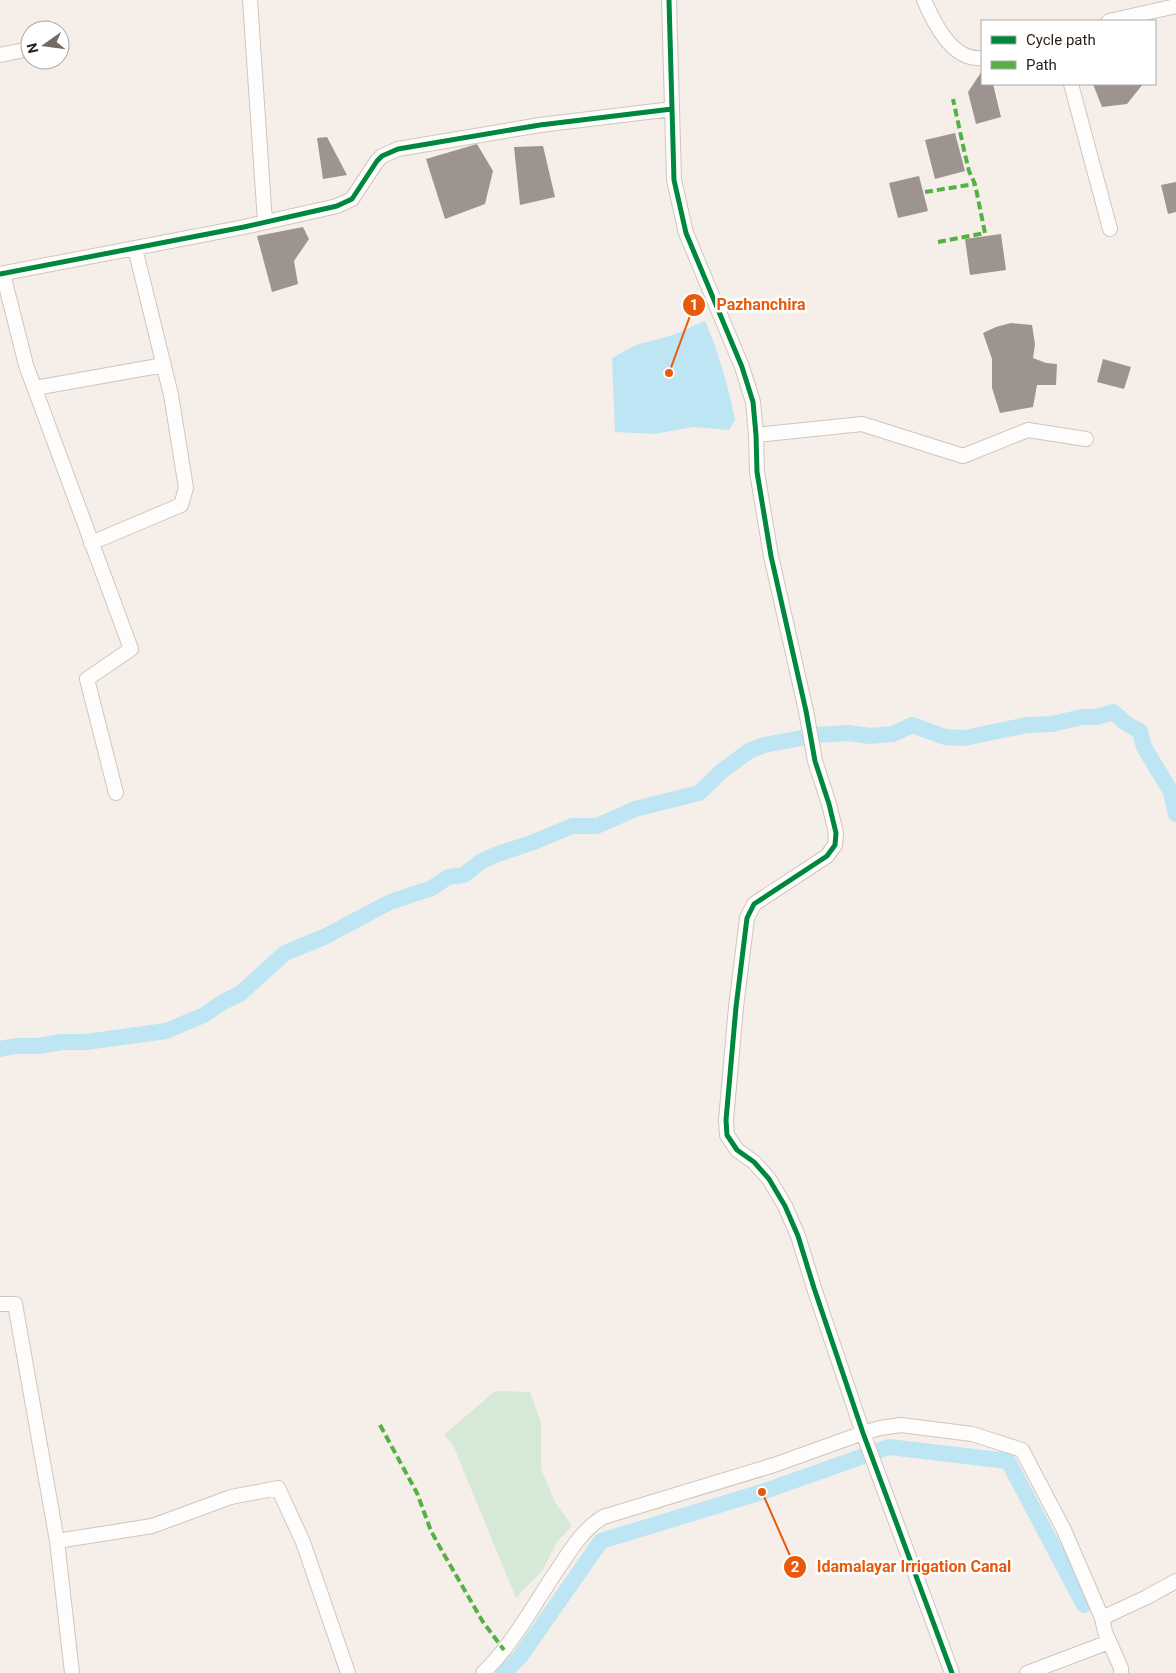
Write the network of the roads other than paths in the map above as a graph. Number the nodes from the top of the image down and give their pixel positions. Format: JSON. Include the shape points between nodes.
{"nodes":[{"id":1,"x":250,"y":0,"type":"edge"},
{"id":2,"x":669,"y":0,"type":"edge"},
{"id":3,"x":924,"y":0,"type":"edge"},
{"id":4,"x":1176,"y":6,"type":"edge"},
{"id":5,"x":1113,"y":20,"type":"edge"},
{"id":6,"x":20,"y":51,"type":"edge"},
{"id":7,"x":0,"y":55,"type":"edge"},
{"id":8,"x":981,"y":58,"type":"edge"},
{"id":9,"x":1071,"y":85,"type":"edge"},
{"id":10,"x":672,"y":109,"type":"junction"},
{"id":11,"x":265,"y":222,"type":"junction"},
{"id":12,"x":1110,"y":229,"type":"dead end"},
{"id":13,"x":136,"y":248,"type":"junction"},
{"id":14,"x":2,"y":274,"type":"edge"},
{"id":15,"x":164,"y":365,"type":"junction"},
{"id":16,"x":34,"y":388,"type":"junction"},
{"id":17,"x":756,"y":435,"type":"junction"},
{"id":18,"x":1086,"y":440,"type":"dead end"},
{"id":19,"x":91,"y":543,"type":"junction"},
{"id":20,"x":116,"y":792,"type":"dead end"},
{"id":21,"x":0,"y":1304,"type":"edge"},
{"id":22,"x":863,"y":1432,"type":"junction"},
{"id":23,"x":57,"y":1541,"type":"junction"},
{"id":24,"x":1176,"y":1581,"type":"edge"},
{"id":25,"x":1102,"y":1618,"type":"junction"},
{"id":26,"x":1109,"y":1642,"type":"junction"},
{"id":27,"x":72,"y":1673,"type":"edge"},
{"id":28,"x":348,"y":1673,"type":"edge"},
{"id":29,"x":483,"y":1673,"type":"edge"},
{"id":30,"x":952,"y":1673,"type":"edge"},
{"id":31,"x":1027,"y":1673,"type":"edge"},
{"id":32,"x":1121,"y":1673,"type":"edge"}],
"edges":[{"from":1,"to":11,"type":"street"},
{"from":2,"to":10,"type":"street"},
{"from":3,"to":8,"type":"street","via":[[936,28],[957,50]]},
{"from":4,"to":5,"type":"street"},
{"from":6,"to":7,"type":"street"},
{"from":9,"to":12,"type":"street"},
{"from":10,"to":11,"type":"street","via":[[540,125],[398,150],[377,160],[352,199],[346,203]]},
{"from":10,"to":17,"type":"street","via":[[674,180],[686,233],[742,367],[753,402]]},
{"from":11,"to":13,"type":"street"},
{"from":13,"to":14,"type":"street"},
{"from":13,"to":15,"type":"street"},
{"from":14,"to":16,"type":"street"},
{"from":15,"to":16,"type":"street"},
{"from":15,"to":19,"type":"street","via":[[186,488],[181,505]]},
{"from":16,"to":19,"type":"street"},
{"from":17,"to":18,"type":"street","via":[[862,424],[963,456],[1028,430]]},
{"from":17,"to":22,"type":"street","via":[[757,472],[770,547],[814,761],[836,833],[835,845],[828,856],[754,904],[747,918],[736,1007],[727,1135],[736,1150],[754,1162],[769,1180],[785,1206],[798,1236]]},
{"from":19,"to":20,"type":"street","via":[[131,649],[87,679]]},
{"from":21,"to":23,"type":"street","via":[[15,1304]]},
{"from":22,"to":25,"type":"street","via":[[901,1426],[972,1434],[1022,1450],[1064,1530]]},
{"from":22,"to":29,"type":"street","via":[[774,1466],[611,1514],[594,1522],[546,1586],[511,1642]]},
{"from":22,"to":30,"type":"street"},
{"from":23,"to":27,"type":"street"},
{"from":23,"to":28,"type":"street","via":[[152,1526],[231,1497],[278,1488],[303,1542]]},
{"from":24,"to":25,"type":"street"},
{"from":25,"to":26,"type":"street"},
{"from":26,"to":31,"type":"street"},
{"from":26,"to":32,"type":"street"}]}
